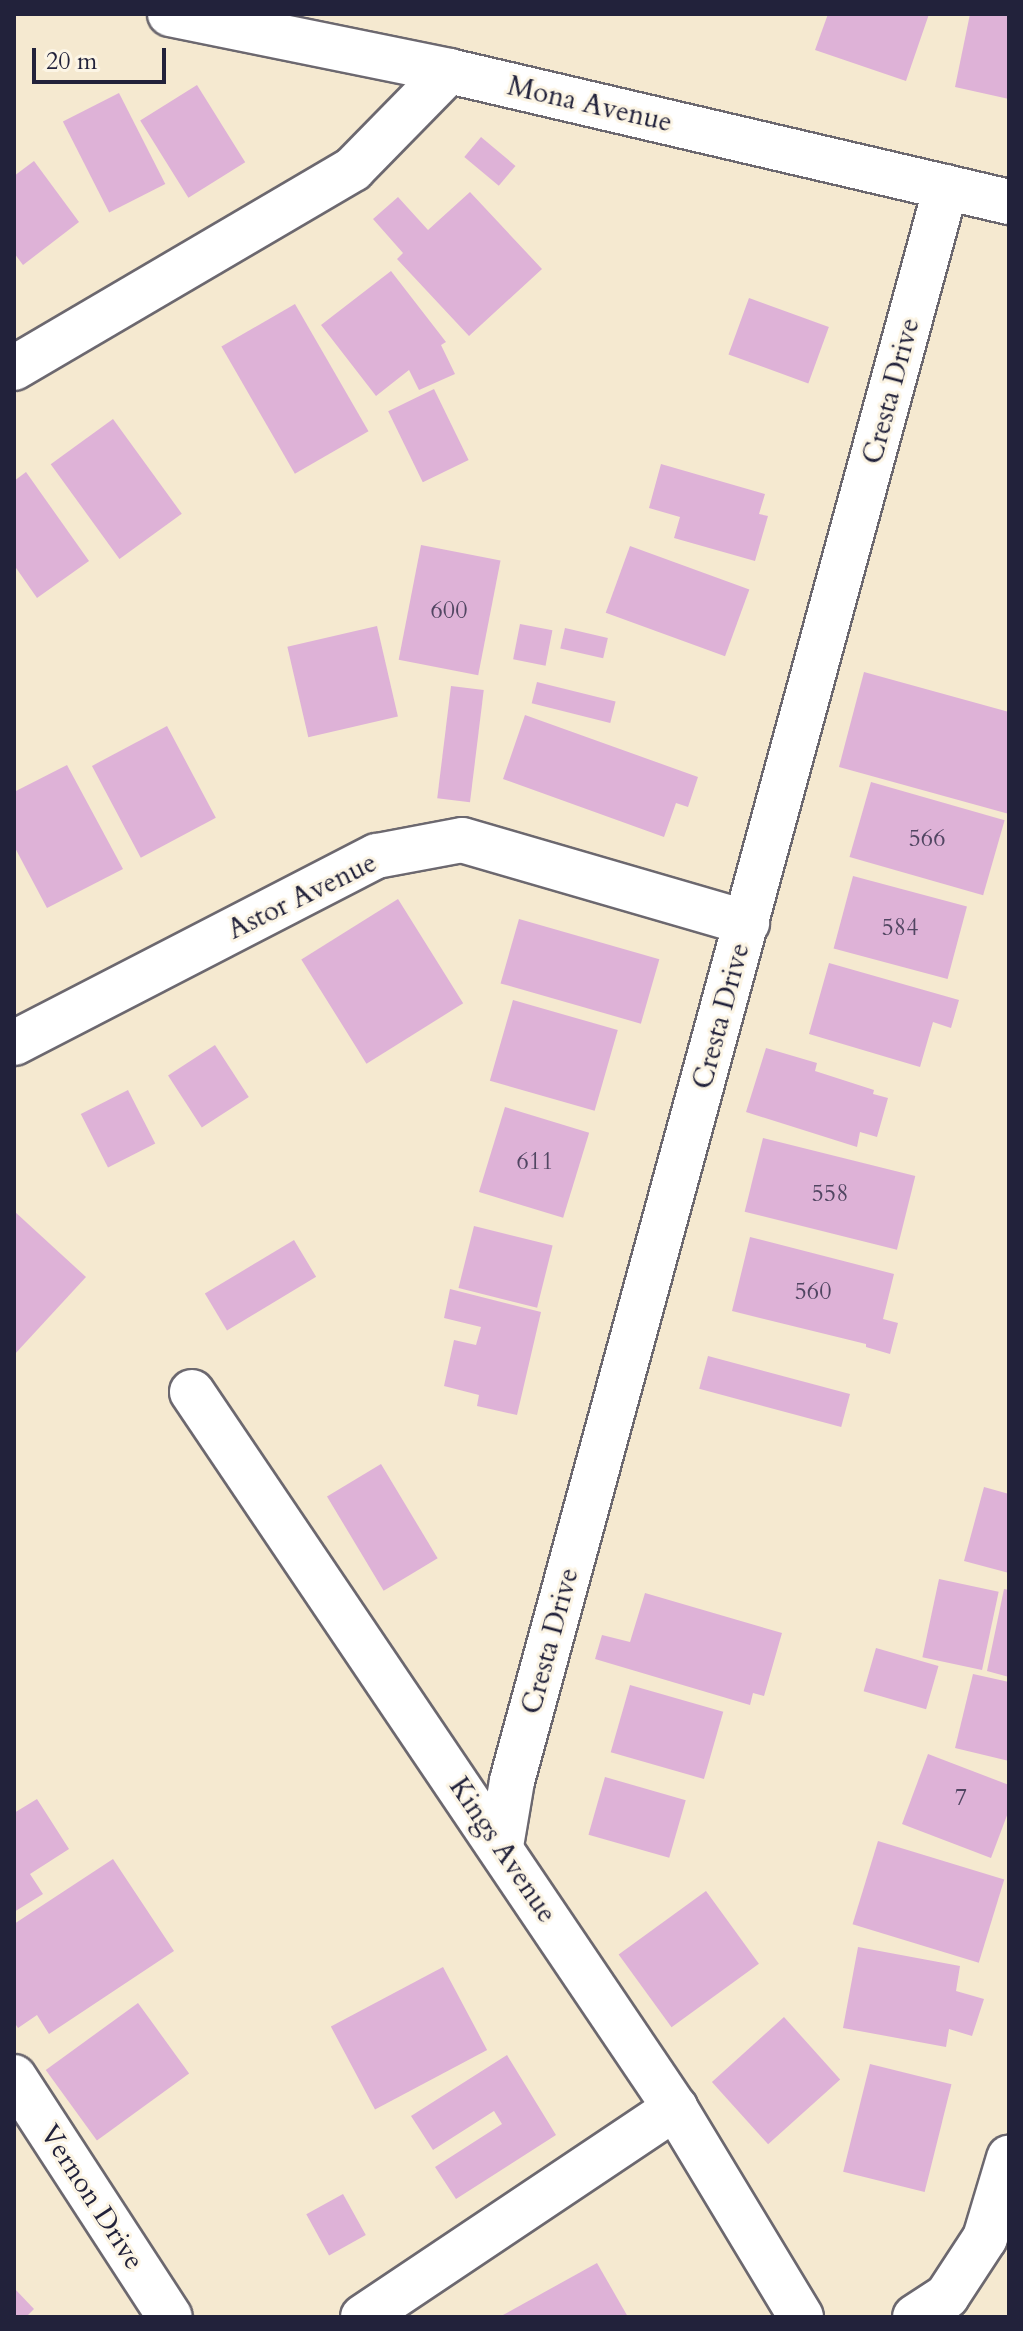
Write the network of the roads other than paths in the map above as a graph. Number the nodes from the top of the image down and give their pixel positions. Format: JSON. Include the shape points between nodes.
{"nodes":[{"id":1,"x":170,"y":14,"type":"edge"},
{"id":2,"x":449,"y":71,"type":"junction"},
{"id":3,"x":946,"y":187,"type":"junction"},
{"id":4,"x":1009,"y":202,"type":"edge"},
{"id":5,"x":14,"y":368,"type":"edge"},
{"id":6,"x":747,"y":923,"type":"junction"},
{"id":7,"x":14,"y":1043,"type":"edge"},
{"id":8,"x":192,"y":1392,"type":"dead end"},
{"id":9,"x":501,"y":1846,"type":"junction"},
{"id":10,"x":14,"y":2077,"type":"edge"},
{"id":11,"x":675,"y":2108,"type":"junction"},
{"id":12,"x":1009,"y":2158,"type":"edge"},
{"id":13,"x":170,"y":2317,"type":"edge"},
{"id":14,"x":363,"y":2317,"type":"edge"},
{"id":15,"x":801,"y":2317,"type":"edge"},
{"id":16,"x":915,"y":2317,"type":"edge"}],
"edges":[{"from":1,"to":2,"type":"street","name":"Mona Avenue"},
{"from":2,"to":3,"type":"street","name":"Mona Avenue"},
{"from":2,"to":5,"type":"street","via":[[353,169]]},
{"from":3,"to":4,"type":"street","name":"Mona Avenue"},
{"from":3,"to":6,"type":"street","name":"Cresta Drive"},
{"from":6,"to":7,"type":"street","name":"Astor Avenue","via":[[462,840],[377,856]]},
{"from":6,"to":9,"type":"street","name":"Cresta Drive","via":[[512,1781]]},
{"from":8,"to":9,"type":"street","name":"Kings Avenue"},
{"from":9,"to":11,"type":"street","name":"Kings Avenue"},
{"from":10,"to":13,"type":"street","name":"Vernon Drive"},
{"from":11,"to":14,"type":"street"},
{"from":11,"to":15,"type":"street","name":"Kings Avenue"},
{"from":12,"to":16,"type":"street","via":[[985,2238],[947,2296]]}]}
